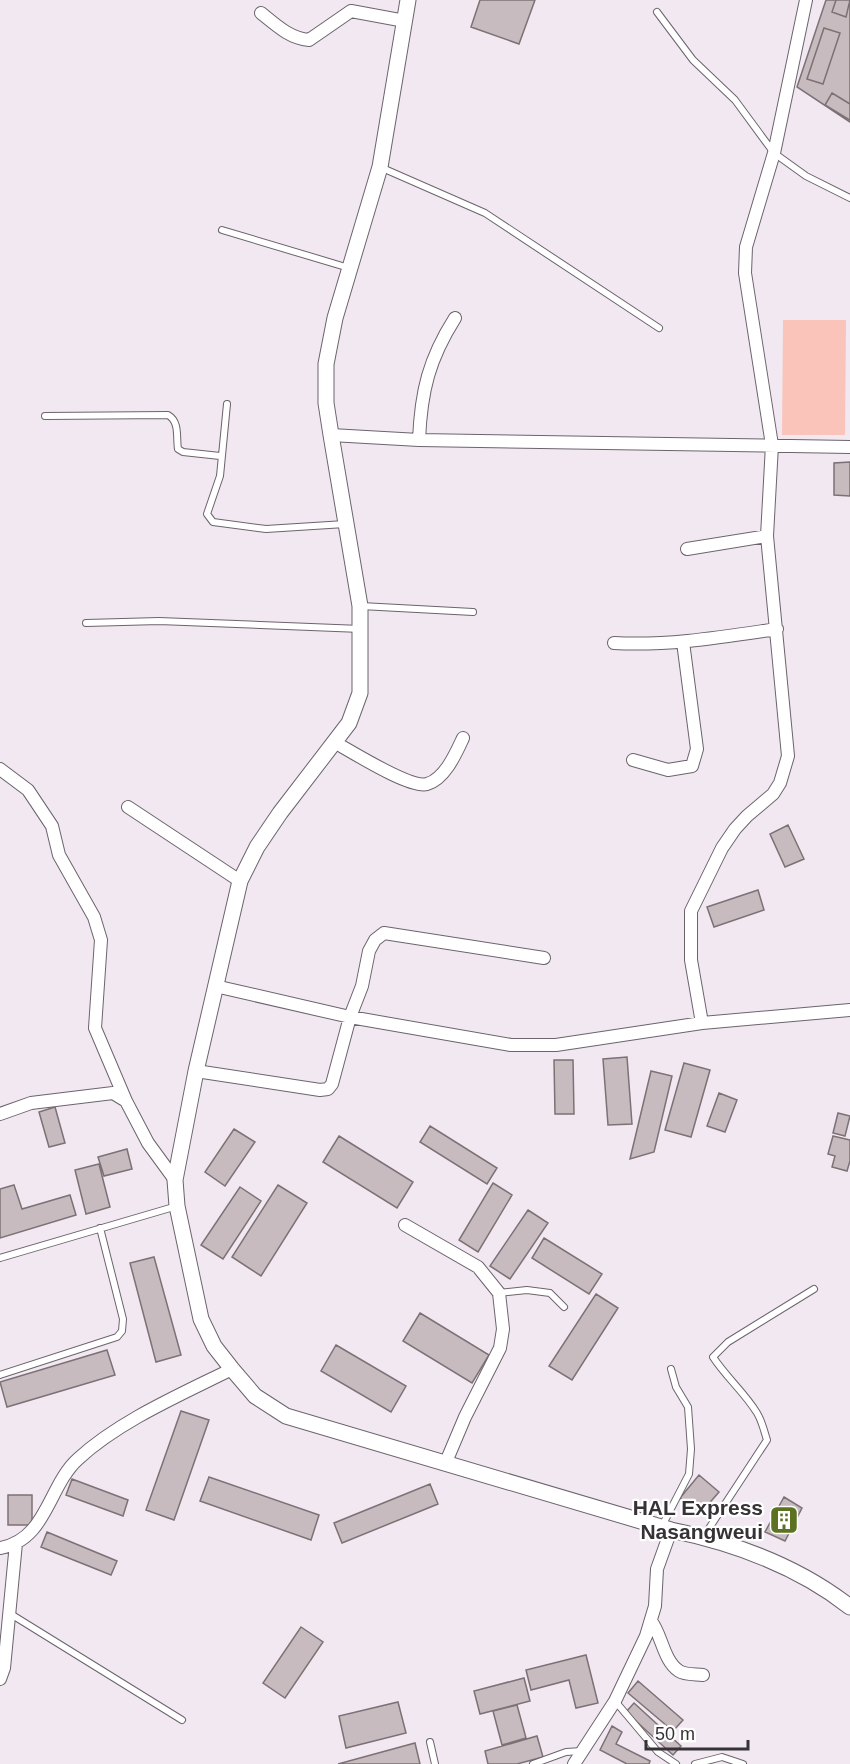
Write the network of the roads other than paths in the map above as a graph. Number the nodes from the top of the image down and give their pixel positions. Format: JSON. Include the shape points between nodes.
{"nodes":[{"id":1,"x":408,"y":0,"type":"edge"},
{"id":2,"x":806,"y":0,"type":"edge"},
{"id":3,"x":657,"y":12,"type":"dead end"},
{"id":4,"x":261,"y":13,"type":"dead end"},
{"id":5,"x":405,"y":21,"type":"junction"},
{"id":6,"x":774,"y":153,"type":"junction"},
{"id":7,"x":380,"y":167,"type":"junction"},
{"id":8,"x":850,"y":198,"type":"edge"},
{"id":9,"x":222,"y":230,"type":"dead end"},
{"id":10,"x":350,"y":269,"type":"junction"},
{"id":11,"x":455,"y":318,"type":"dead end"},
{"id":12,"x":659,"y":328,"type":"dead end"},
{"id":13,"x":227,"y":404,"type":"dead end"},
{"id":14,"x":45,"y":416,"type":"dead end"},
{"id":15,"x":331,"y":435,"type":"junction"},
{"id":16,"x":419,"y":440,"type":"junction"},
{"id":17,"x":772,"y":446,"type":"junction"},
{"id":18,"x":850,"y":447,"type":"edge"},
{"id":19,"x":220,"y":456,"type":"junction"},
{"id":20,"x":346,"y":524,"type":"junction"},
{"id":21,"x":767,"y":536,"type":"junction"},
{"id":22,"x":687,"y":549,"type":"dead end"},
{"id":23,"x":360,"y":606,"type":"junction"},
{"id":24,"x":472,"y":612,"type":"dead end"},
{"id":25,"x":86,"y":623,"type":"dead end"},
{"id":26,"x":362,"y":629,"type":"junction"},
{"id":27,"x":777,"y":629,"type":"junction"},
{"id":28,"x":683,"y":642,"type":"junction"},
{"id":29,"x":614,"y":643,"type":"dead end"},
{"id":30,"x":463,"y":738,"type":"dead end"},
{"id":31,"x":334,"y":742,"type":"junction"},
{"id":32,"x":633,"y":760,"type":"dead end"},
{"id":33,"x":0,"y":769,"type":"edge"},
{"id":34,"x":128,"y":807,"type":"dead end"},
{"id":35,"x":240,"y":881,"type":"junction"},
{"id":36,"x":544,"y":958,"type":"dead end"},
{"id":37,"x":215,"y":986,"type":"junction"},
{"id":38,"x":850,"y":1010,"type":"edge"},
{"id":39,"x":350,"y":1017,"type":"junction"},
{"id":40,"x":702,"y":1023,"type":"junction"},
{"id":41,"x":196,"y":1071,"type":"junction"},
{"id":42,"x":126,"y":1101,"type":"junction"},
{"id":43,"x":0,"y":1114,"type":"edge"},
{"id":44,"x":175,"y":1180,"type":"junction"},
{"id":45,"x":177,"y":1206,"type":"junction"},
{"id":46,"x":405,"y":1225,"type":"dead end"},
{"id":47,"x":100,"y":1228,"type":"junction"},
{"id":48,"x":0,"y":1258,"type":"edge"},
{"id":49,"x":814,"y":1289,"type":"dead end"},
{"id":50,"x":499,"y":1293,"type":"junction"},
{"id":51,"x":564,"y":1307,"type":"dead end"},
{"id":52,"x":671,"y":1368,"type":"dead end"},
{"id":53,"x":232,"y":1369,"type":"junction"},
{"id":54,"x":0,"y":1375,"type":"edge"},
{"id":55,"x":446,"y":1462,"type":"junction"},
{"id":56,"x":666,"y":1528,"type":"junction"},
{"id":57,"x":704,"y":1537,"type":"junction"},
{"id":58,"x":15,"y":1544,"type":"junction"},
{"id":59,"x":0,"y":1548,"type":"edge"},
{"id":60,"x":850,"y":1607,"type":"edge"},
{"id":61,"x":9,"y":1612,"type":"junction"},
{"id":62,"x":651,"y":1621,"type":"junction"},
{"id":63,"x":0,"y":1622,"type":"edge"},
{"id":64,"x":703,"y":1675,"type":"dead end"},
{"id":65,"x":0,"y":1679,"type":"edge"},
{"id":66,"x":615,"y":1701,"type":"junction"},
{"id":67,"x":182,"y":1720,"type":"dead end"},
{"id":68,"x":430,"y":1742,"type":"dead end"},
{"id":69,"x":582,"y":1751,"type":"junction"},
{"id":70,"x":435,"y":1764,"type":"edge"},
{"id":71,"x":533,"y":1764,"type":"edge"},
{"id":72,"x":574,"y":1764,"type":"edge"},
{"id":73,"x":676,"y":1764,"type":"edge"},
{"id":74,"x":695,"y":1764,"type":"edge"},
{"id":75,"x":743,"y":1764,"type":"edge"}],
"edges":[{"from":1,"to":5,"type":"street"},
{"from":2,"to":6,"type":"street"},
{"from":3,"to":6,"type":"lane","via":[[693,60],[735,100]]},
{"from":4,"to":5,"type":"street","via":[[284,32],[309,40],[351,11]]},
{"from":5,"to":7,"type":"street"},
{"from":6,"to":8,"type":"lane","via":[[806,176]]},
{"from":6,"to":17,"type":"street","via":[[746,247],[745,273]]},
{"from":7,"to":10,"type":"street"},
{"from":7,"to":12,"type":"lane","via":[[485,213]]},
{"from":9,"to":10,"type":"lane"},
{"from":10,"to":15,"type":"street","via":[[326,364]]},
{"from":11,"to":16,"type":"street","via":[[426,378],[420,404]]},
{"from":13,"to":19,"type":"lane"},
{"from":14,"to":19,"type":"lane","via":[[168,415],[176,422],[178,448],[183,452]]},
{"from":15,"to":16,"type":"street"},
{"from":15,"to":20,"type":"street"},
{"from":16,"to":17,"type":"street"},
{"from":17,"to":18,"type":"street"},
{"from":17,"to":21,"type":"street"},
{"from":19,"to":20,"type":"lane","via":[[219,476],[207,514],[213,522],[266,529]]},
{"from":20,"to":23,"type":"street"},
{"from":21,"to":22,"type":"street"},
{"from":21,"to":27,"type":"street"},
{"from":23,"to":24,"type":"lane"},
{"from":23,"to":26,"type":"street"},
{"from":25,"to":26,"type":"lane","via":[[159,621]]},
{"from":26,"to":31,"type":"street","via":[[360,693],[349,723]]},
{"from":27,"to":28,"type":"street"},
{"from":27,"to":40,"type":"street","via":[[786,767],[773,794],[747,816],[722,848],[691,911],[690,960]]},
{"from":28,"to":29,"type":"street"},
{"from":28,"to":32,"type":"street","via":[[697,748],[692,766],[668,770]]},
{"from":30,"to":31,"type":"street","via":[[451,765],[428,784],[420,785],[394,776]]},
{"from":31,"to":35,"type":"street","via":[[257,847]]},
{"from":33,"to":42,"type":"street","via":[[28,790],[52,826],[59,855],[94,917],[101,940],[95,1028]]},
{"from":34,"to":35,"type":"street"},
{"from":35,"to":37,"type":"street"},
{"from":36,"to":39,"type":"street","via":[[384,933],[369,951]]},
{"from":37,"to":39,"type":"street"},
{"from":37,"to":41,"type":"street"},
{"from":38,"to":40,"type":"street"},
{"from":39,"to":40,"type":"street","via":[[511,1046],[556,1046]]},
{"from":39,"to":41,"type":"street","via":[[328,1089]]},
{"from":41,"to":44,"type":"street"},
{"from":42,"to":43,"type":"street","via":[[106,1093],[32,1103]]},
{"from":42,"to":44,"type":"street","via":[[148,1143]]},
{"from":44,"to":45,"type":"street"},
{"from":45,"to":47,"type":"lane"},
{"from":45,"to":53,"type":"street","via":[[201,1318],[214,1346]]},
{"from":46,"to":50,"type":"street","via":[[478,1267]]},
{"from":47,"to":48,"type":"lane"},
{"from":47,"to":54,"type":"lane","via":[[123,1319],[122,1331],[117,1336]]},
{"from":49,"to":57,"type":"lane","via":[[728,1342],[713,1357],[758,1414],[767,1440]]},
{"from":50,"to":51,"type":"lane","via":[[550,1293]]},
{"from":50,"to":55,"type":"street","via":[[503,1329],[500,1348]]},
{"from":52,"to":56,"type":"lane","via":[[676,1387],[688,1407],[691,1449],[689,1474]]},
{"from":53,"to":55,"type":"street","via":[[255,1396],[286,1416]]},
{"from":53,"to":58,"type":"street","via":[[125,1425],[78,1459],[32,1532]]},
{"from":55,"to":56,"type":"street"},
{"from":56,"to":57,"type":"street"},
{"from":56,"to":62,"type":"street"},
{"from":57,"to":60,"type":"street","via":[[772,1562],[825,1588]]},
{"from":58,"to":59,"type":"street"},
{"from":58,"to":61,"type":"street"},
{"from":61,"to":63,"type":"street"},
{"from":61,"to":65,"type":"street"},
{"from":61,"to":67,"type":"lane"},
{"from":62,"to":64,"type":"street","via":[[670,1661],[681,1672]]},
{"from":62,"to":66,"type":"street"},
{"from":66,"to":69,"type":"street"},
{"from":66,"to":73,"type":"lane","via":[[658,1752]]},
{"from":68,"to":70,"type":"lane"},
{"from":69,"to":71,"type":"lane","via":[[566,1752]]},
{"from":69,"to":72,"type":"street"},
{"from":74,"to":75,"type":"lane","via":[[722,1757]]}]}
